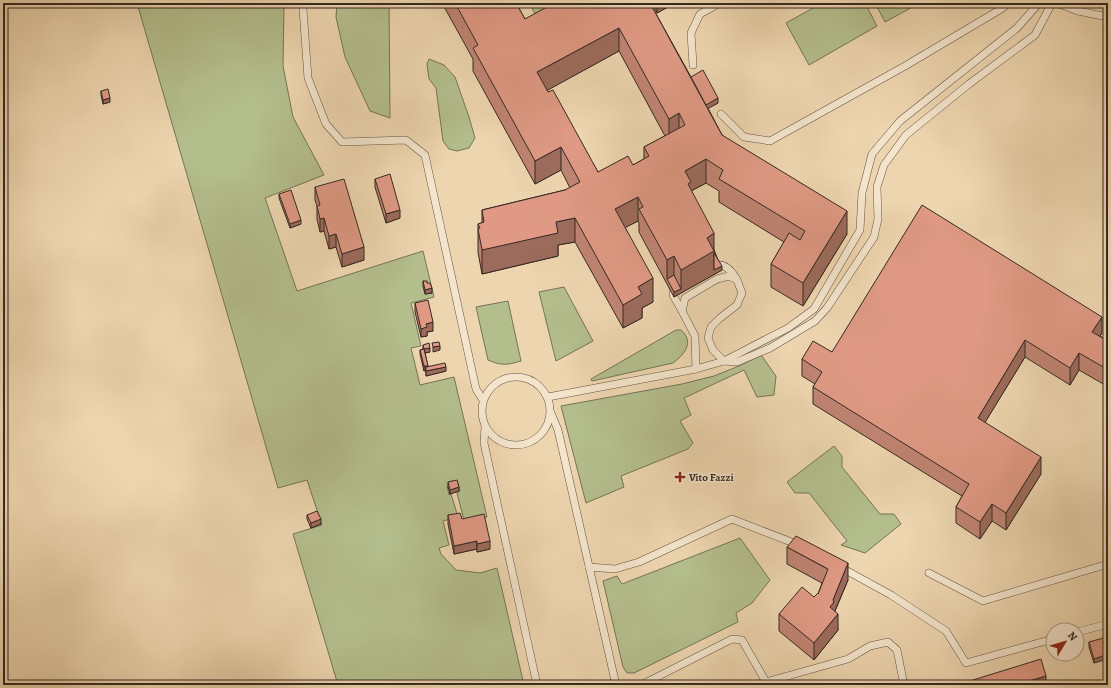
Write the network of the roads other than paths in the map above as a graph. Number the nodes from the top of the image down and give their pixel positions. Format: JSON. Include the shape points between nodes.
{"nodes":[{"id":1,"x":304,"y":3,"type":"edge"},
{"id":2,"x":720,"y":3,"type":"edge"},
{"id":3,"x":1009,"y":3,"type":"edge"},
{"id":4,"x":1038,"y":3,"type":"edge"},
{"id":5,"x":1052,"y":3,"type":"edge"},
{"id":6,"x":1057,"y":3,"type":"edge"},
{"id":7,"x":1108,"y":17,"type":"edge"},
{"id":8,"x":693,"y":65,"type":"dead end"},
{"id":9,"x":721,"y":114,"type":"dead end"},
{"id":10,"x":710,"y":267,"type":"edge"},
{"id":11,"x":737,"y":280,"type":"junction"},
{"id":12,"x":677,"y":286,"type":"edge"},
{"id":13,"x":682,"y":311,"type":"junction"},
{"id":14,"x":724,"y":361,"type":"junction"},
{"id":15,"x":696,"y":369,"type":"junction"},
{"id":16,"x":548,"y":397,"type":"junction"},
{"id":17,"x":483,"y":400,"type":"junction"},
{"id":18,"x":551,"y":413,"type":"junction"},
{"id":19,"x":485,"y":427,"type":"junction"},
{"id":20,"x":808,"y":549,"type":"edge"},
{"id":21,"x":836,"y":564,"type":"edge"},
{"id":22,"x":1108,"y":564,"type":"edge"},
{"id":23,"x":589,"y":567,"type":"junction"},
{"id":24,"x":929,"y":573,"type":"dead end"},
{"id":25,"x":1108,"y":624,"type":"edge"},
{"id":26,"x":1085,"y":630,"type":"edge"},
{"id":27,"x":1045,"y":641,"type":"edge"},
{"id":28,"x":766,"y":682,"type":"junction"},
{"id":29,"x":537,"y":685,"type":"edge"},
{"id":30,"x":616,"y":685,"type":"edge"},
{"id":31,"x":641,"y":685,"type":"edge"},
{"id":32,"x":755,"y":685,"type":"edge"},
{"id":33,"x":904,"y":685,"type":"edge"}],
"edges":[{"from":1,"to":17,"type":"lane","via":[[308,78],[326,124],[342,142],[406,140],[425,155],[476,389]]},
{"from":2,"to":8,"type":"lane","via":[[700,14],[691,33]]},
{"from":3,"to":9,"type":"lane","via":[[905,66],[770,141],[744,137]]},
{"from":4,"to":14,"type":"lane","via":[[1017,28],[900,121],[872,154],[862,193],[860,230],[814,309],[788,328]]},
{"from":5,"to":14,"type":"lane","via":[[1035,35],[906,135],[884,165],[877,187],[878,219],[874,237],[827,308],[815,321],[770,348],[737,362]]},
{"from":6,"to":7,"type":"lane","via":[[1078,11]]},
{"from":10,"to":11,"type":"lane","via":[[723,265]]},
{"from":11,"to":13,"type":"lane","via":[[729,276],[717,279],[685,298]]},
{"from":11,"to":14,"type":"lane","via":[[742,293],[737,305],[711,327],[708,338],[713,350]]},
{"from":12,"to":13,"type":"lane","via":[[673,295]]},
{"from":13,"to":15,"type":"lane","via":[[695,336]]},
{"from":14,"to":15,"type":"lane"},
{"from":15,"to":16,"type":"lane"},
{"from":16,"to":17,"type":"lane","via":[[532,380],[520,376],[508,377],[497,382],[488,390]]},
{"from":16,"to":18,"type":"lane"},
{"from":17,"to":19,"type":"lane","via":[[481,409]]},
{"from":18,"to":19,"type":"lane","via":[[542,434],[534,441],[523,445],[501,442]]},
{"from":18,"to":23,"type":"lane","via":[[558,430]]},
{"from":19,"to":29,"type":"lane","via":[[484,443]]},
{"from":20,"to":23,"type":"lane","via":[[732,520],[639,562],[615,569]]},
{"from":21,"to":27,"type":"lane","via":[[891,595],[946,631],[966,663]]},
{"from":22,"to":24,"type":"lane","via":[[983,601]]},
{"from":23,"to":30,"type":"lane"},
{"from":25,"to":26,"type":"lane"},
{"from":28,"to":31,"type":"lane","via":[[742,640],[732,639]]},
{"from":28,"to":32,"type":"lane"},
{"from":28,"to":33,"type":"lane","via":[[848,659],[870,646],[888,642],[897,650]]}]}
